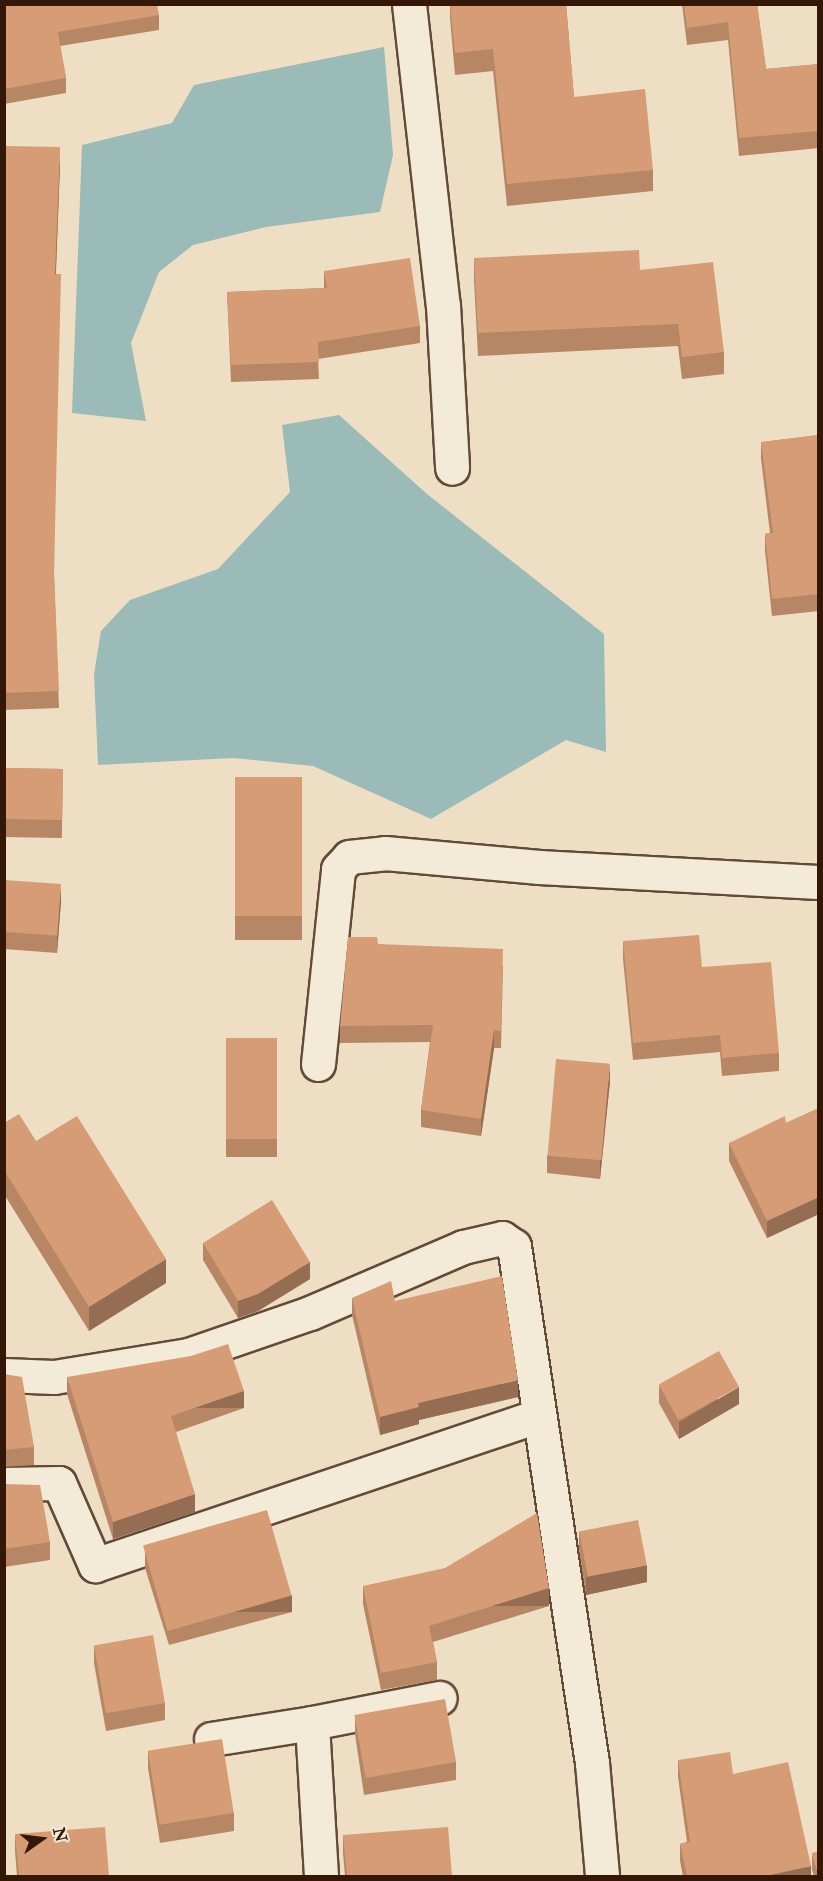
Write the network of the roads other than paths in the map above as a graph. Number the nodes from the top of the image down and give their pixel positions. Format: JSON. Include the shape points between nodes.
{"nodes":[{"id":1,"x":409,"y":4,"type":"edge"},
{"id":2,"x":452,"y":468,"type":"dead end"},
{"id":3,"x":819,"y":882,"type":"edge"},
{"id":4,"x":318,"y":1064,"type":"dead end"},
{"id":5,"x":4,"y":1375,"type":"edge"},
{"id":6,"x":539,"y":1416,"type":"junction"},
{"id":7,"x":4,"y":1484,"type":"edge"},
{"id":8,"x":440,"y":1698,"type":"edge"},
{"id":9,"x":312,"y":1723,"type":"junction"},
{"id":10,"x":211,"y":1738,"type":"edge"},
{"id":11,"x":321,"y":1876,"type":"edge"},
{"id":12,"x":602,"y":1876,"type":"edge"}],
"edges":[{"from":1,"to":2,"type":"street","via":[[443,305]]},
{"from":3,"to":4,"type":"street","via":[[539,867],[386,852],[349,857],[338,869]]},
{"from":5,"to":6,"type":"street","via":[[54,1377],[188,1355],[310,1313],[463,1247],[502,1238],[514,1246]]},
{"from":6,"to":7,"type":"street","via":[[95,1565],[59,1483]]},
{"from":6,"to":12,"type":"street","via":[[592,1762]]},
{"from":8,"to":9,"type":"street"},
{"from":9,"to":10,"type":"street"},
{"from":9,"to":11,"type":"street"}]}
